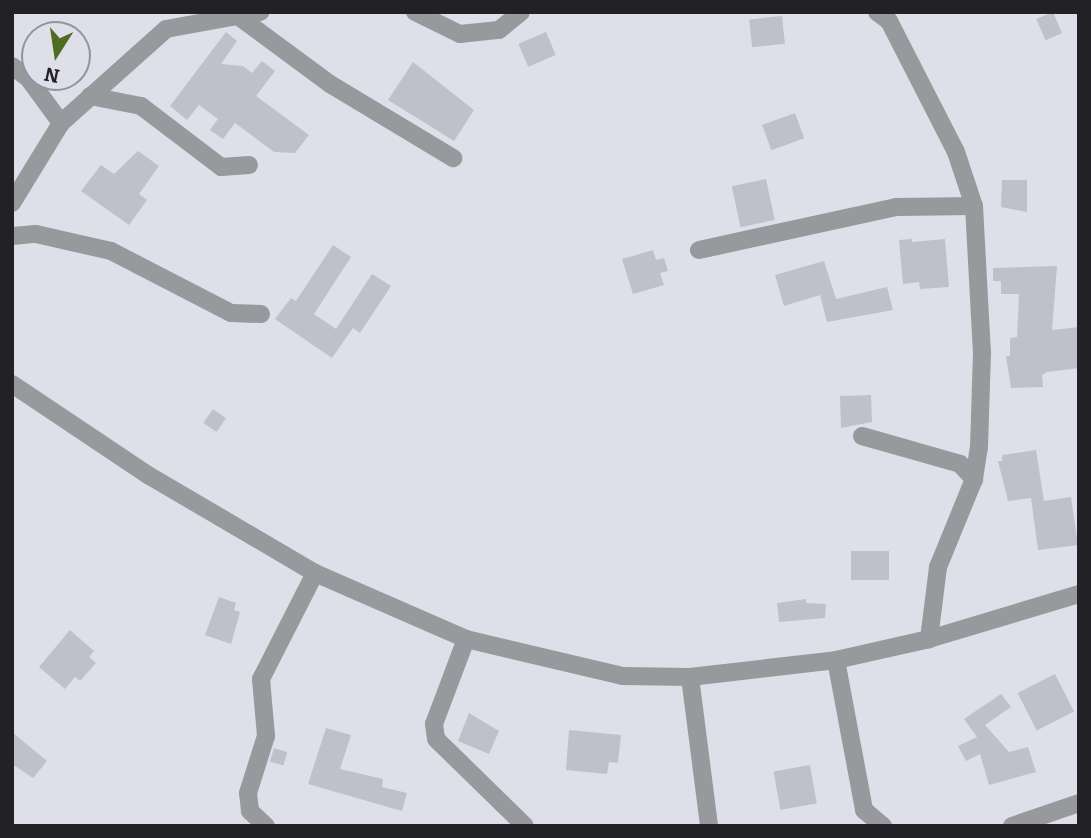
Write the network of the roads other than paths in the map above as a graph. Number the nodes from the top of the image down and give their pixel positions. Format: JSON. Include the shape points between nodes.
{"nodes":[{"id":1,"x":261,"y":12,"type":"edge"},
{"id":2,"x":415,"y":12,"type":"edge"},
{"id":3,"x":522,"y":12,"type":"edge"},
{"id":4,"x":877,"y":12,"type":"edge"},
{"id":5,"x":238,"y":16,"type":"junction"},
{"id":6,"x":12,"y":66,"type":"edge"},
{"id":7,"x":90,"y":96,"type":"junction"},
{"id":8,"x":61,"y":122,"type":"junction"},
{"id":9,"x":453,"y":158,"type":"dead end"},
{"id":10,"x":250,"y":165,"type":"dead end"},
{"id":11,"x":12,"y":204,"type":"edge"},
{"id":12,"x":974,"y":206,"type":"junction"},
{"id":13,"x":12,"y":236,"type":"edge"},
{"id":14,"x":699,"y":250,"type":"dead end"},
{"id":15,"x":261,"y":314,"type":"dead end"},
{"id":16,"x":12,"y":384,"type":"edge"},
{"id":17,"x":862,"y":436,"type":"dead end"},
{"id":18,"x":974,"y":478,"type":"junction"},
{"id":19,"x":315,"y":573,"type":"junction"},
{"id":20,"x":1079,"y":594,"type":"edge"},
{"id":21,"x":466,"y":639,"type":"junction"},
{"id":22,"x":929,"y":639,"type":"junction"},
{"id":23,"x":836,"y":660,"type":"junction"},
{"id":24,"x":690,"y":677,"type":"junction"},
{"id":25,"x":1079,"y":803,"type":"edge"},
{"id":26,"x":266,"y":826,"type":"edge"},
{"id":27,"x":525,"y":826,"type":"edge"},
{"id":28,"x":709,"y":826,"type":"edge"},
{"id":29,"x":883,"y":826,"type":"edge"},
{"id":30,"x":1012,"y":826,"type":"edge"}],
"edges":[{"from":1,"to":5,"type":"street"},
{"from":2,"to":3,"type":"street","via":[[460,34],[499,30]]},
{"from":4,"to":12,"type":"street","via":[[889,22],[956,152]]},
{"from":5,"to":7,"type":"street","via":[[166,29]]},
{"from":5,"to":9,"type":"street","via":[[330,84]]},
{"from":6,"to":8,"type":"street","via":[[28,78]]},
{"from":7,"to":8,"type":"street"},
{"from":7,"to":10,"type":"street","via":[[141,106],[221,167]]},
{"from":8,"to":11,"type":"street"},
{"from":12,"to":14,"type":"street","via":[[896,207]]},
{"from":12,"to":18,"type":"street","via":[[982,352]]},
{"from":13,"to":15,"type":"street","via":[[36,234],[111,251],[231,313]]},
{"from":16,"to":19,"type":"street","via":[[148,475]]},
{"from":17,"to":18,"type":"street","via":[[960,464]]},
{"from":18,"to":22,"type":"street","via":[[938,567]]},
{"from":19,"to":21,"type":"street"},
{"from":19,"to":26,"type":"street","via":[[261,679],[267,736],[248,793],[250,811]]},
{"from":20,"to":22,"type":"street"},
{"from":21,"to":24,"type":"street","via":[[623,676]]},
{"from":21,"to":27,"type":"street","via":[[434,724],[436,739]]},
{"from":22,"to":23,"type":"street"},
{"from":23,"to":24,"type":"street"},
{"from":23,"to":29,"type":"street","via":[[864,810]]},
{"from":24,"to":28,"type":"street"},
{"from":25,"to":30,"type":"street"}]}
